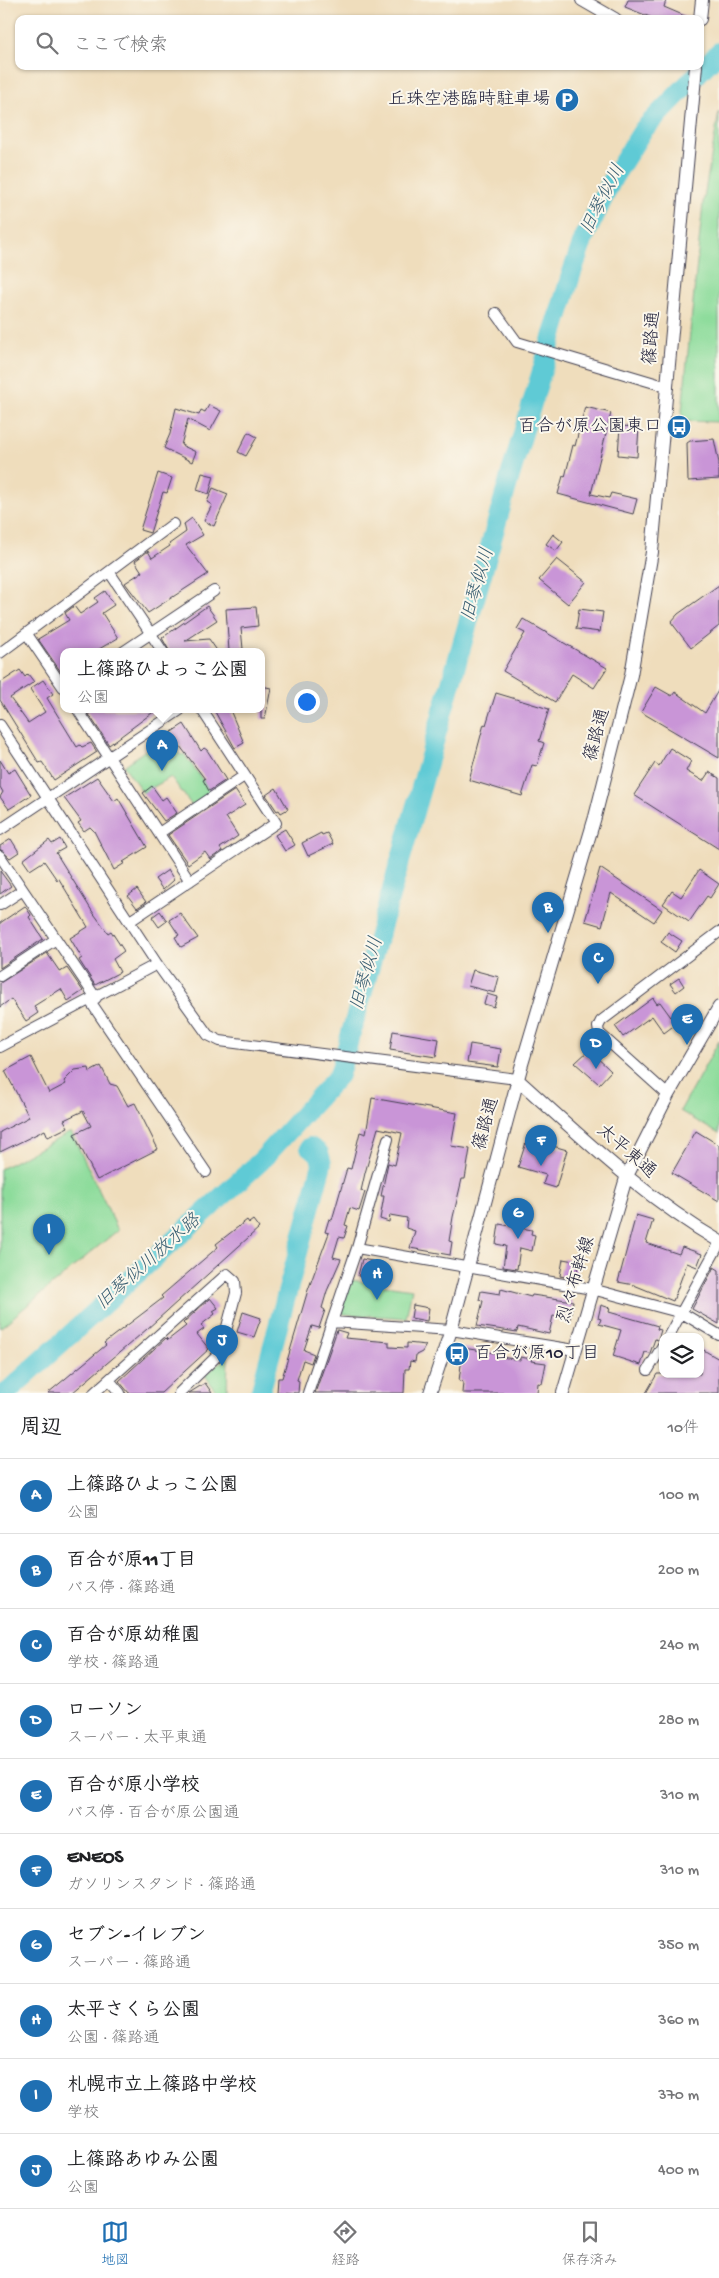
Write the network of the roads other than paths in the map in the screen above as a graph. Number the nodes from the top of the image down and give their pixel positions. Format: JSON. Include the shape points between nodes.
{"nodes":[{"id":1,"x":582,"y":0,"type":"edge"},
{"id":2,"x":702,"y":0,"type":"edge"},
{"id":3,"x":609,"y":15,"type":"edge"},
{"id":4,"x":700,"y":15,"type":"edge"},
{"id":5,"x":696,"y":70,"type":"edge"},
{"id":6,"x":496,"y":313,"type":"dead end"},
{"id":7,"x":668,"y":387,"type":"junction"},
{"id":8,"x":173,"y":524,"type":"dead end"},
{"id":9,"x":110,"y":573,"type":"junction"},
{"id":10,"x":214,"y":591,"type":"dead end"},
{"id":11,"x":27,"y":634,"type":"junction"},
{"id":12,"x":151,"y":634,"type":"junction"},
{"id":13,"x":129,"y":648,"type":"edge"},
{"id":14,"x":160,"y":648,"type":"edge"},
{"id":15,"x":0,"y":653,"type":"edge"},
{"id":16,"x":60,"y":683,"type":"edge"},
{"id":17,"x":80,"y":713,"type":"edge"},
{"id":18,"x":176,"y":713,"type":"edge"},
{"id":19,"x":204,"y":713,"type":"edge"},
{"id":20,"x":0,"y":726,"type":"edge"},
{"id":21,"x":110,"y":757,"type":"junction"},
{"id":22,"x":244,"y":776,"type":"junction"},
{"id":23,"x":48,"y":797,"type":"junction"},
{"id":24,"x":0,"y":830,"type":"edge"},
{"id":25,"x":159,"y":833,"type":"junction"},
{"id":26,"x":0,"y":856,"type":"edge"},
{"id":27,"x":190,"y":881,"type":"junction"},
{"id":28,"x":23,"y":890,"type":"junction"},
{"id":29,"x":0,"y":905,"type":"edge"},
{"id":30,"x":130,"y":921,"type":"junction"},
{"id":31,"x":719,"y":932,"type":"edge"},
{"id":32,"x":56,"y":939,"type":"junction"},
{"id":33,"x":157,"y":964,"type":"junction"},
{"id":34,"x":0,"y":976,"type":"edge"},
{"id":35,"x":93,"y":1000,"type":"junction"},
{"id":36,"x":719,"y":1007,"type":"edge"},
{"id":37,"x":0,"y":1047,"type":"edge"},
{"id":38,"x":517,"y":1078,"type":"junction"},
{"id":39,"x":668,"y":1095,"type":"junction"},
{"id":40,"x":388,"y":1139,"type":"dead end"},
{"id":41,"x":206,"y":1172,"type":"dead end"},
{"id":42,"x":626,"y":1178,"type":"junction"},
{"id":43,"x":719,"y":1242,"type":"edge"},
{"id":44,"x":357,"y":1248,"type":"junction"},
{"id":45,"x":466,"y":1267,"type":"junction"},
{"id":46,"x":592,"y":1289,"type":"junction"},
{"id":47,"x":682,"y":1313,"type":"junction"},
{"id":48,"x":332,"y":1322,"type":"junction"},
{"id":49,"x":451,"y":1330,"type":"junction"},
{"id":50,"x":670,"y":1333,"type":"edge"},
{"id":51,"x":719,"y":1335,"type":"edge"},
{"id":52,"x":575,"y":1350,"type":"junction"},
{"id":53,"x":659,"y":1352,"type":"edge"},
{"id":54,"x":648,"y":1370,"type":"dead end"},
{"id":55,"x":110,"y":1381,"type":"junction"},
{"id":56,"x":94,"y":1393,"type":"edge"},
{"id":57,"x":120,"y":1393,"type":"edge"},
{"id":58,"x":179,"y":1393,"type":"edge"},
{"id":59,"x":308,"y":1393,"type":"edge"},
{"id":60,"x":430,"y":1393,"type":"edge"},
{"id":61,"x":563,"y":1393,"type":"edge"}],
"edges":[{"from":1,"to":3,"type":"street"},
{"from":2,"to":4,"type":"street"},
{"from":5,"to":7,"type":"street","name":"篠路通"},
{"from":6,"to":7,"type":"street","via":[[517,342]]},
{"from":7,"to":38,"type":"street","name":"篠路通","via":[[652,552],[632,675],[595,817]]},
{"from":8,"to":9,"type":"street"},
{"from":9,"to":11,"type":"street"},
{"from":9,"to":12,"type":"street"},
{"from":10,"to":12,"type":"street"},
{"from":11,"to":15,"type":"street"},
{"from":11,"to":16,"type":"street"},
{"from":12,"to":13,"type":"street"},
{"from":12,"to":14,"type":"street"},
{"from":17,"to":21,"type":"street"},
{"from":18,"to":21,"type":"street"},
{"from":19,"to":22,"type":"street"},
{"from":20,"to":23,"type":"street"},
{"from":21,"to":23,"type":"street"},
{"from":21,"to":25,"type":"street"},
{"from":22,"to":25,"type":"street"},
{"from":22,"to":27,"type":"street","via":[[276,823]]},
{"from":23,"to":24,"type":"street"},
{"from":23,"to":30,"type":"street"},
{"from":25,"to":27,"type":"street"},
{"from":26,"to":28,"type":"street"},
{"from":27,"to":30,"type":"street"},
{"from":28,"to":29,"type":"street"},
{"from":28,"to":32,"type":"street"},
{"from":30,"to":33,"type":"street"},
{"from":31,"to":39,"type":"street","via":[[601,1021],[598,1027],[599,1034]]},
{"from":32,"to":34,"type":"street"},
{"from":32,"to":35,"type":"street"},
{"from":33,"to":35,"type":"street"},
{"from":33,"to":38,"type":"street","via":[[208,1034],[220,1041]]},
{"from":35,"to":37,"type":"street"},
{"from":35,"to":41,"type":"street"},
{"from":36,"to":39,"type":"street","name":"烈々布幹線"},
{"from":38,"to":42,"type":"street","name":"太平東通"},
{"from":38,"to":45,"type":"street","name":"篠路通"},
{"from":39,"to":42,"type":"street","name":"烈々布幹線"},
{"from":40,"to":44,"type":"street"},
{"from":42,"to":43,"type":"street","name":"太平東通"},
{"from":42,"to":46,"type":"street","name":"烈々布幹線"},
{"from":43,"to":47,"type":"street"},
{"from":44,"to":45,"type":"street"},
{"from":44,"to":48,"type":"street"},
{"from":45,"to":46,"type":"street"},
{"from":45,"to":49,"type":"street","name":"篠路通"},
{"from":46,"to":47,"type":"street"},
{"from":46,"to":52,"type":"street","name":"烈々布幹線"},
{"from":47,"to":50,"type":"street"},
{"from":47,"to":51,"type":"street"},
{"from":48,"to":49,"type":"street"},
{"from":48,"to":59,"type":"street"},
{"from":49,"to":52,"type":"street"},
{"from":49,"to":60,"type":"street","name":"篠路通"},
{"from":52,"to":61,"type":"street","name":"烈々布幹線"},
{"from":53,"to":54,"type":"street"},
{"from":55,"to":56,"type":"street"},
{"from":55,"to":57,"type":"street"},
{"from":55,"to":58,"type":"street","via":[[227,1274],[235,1281],[236,1293],[220,1353]]}]}
